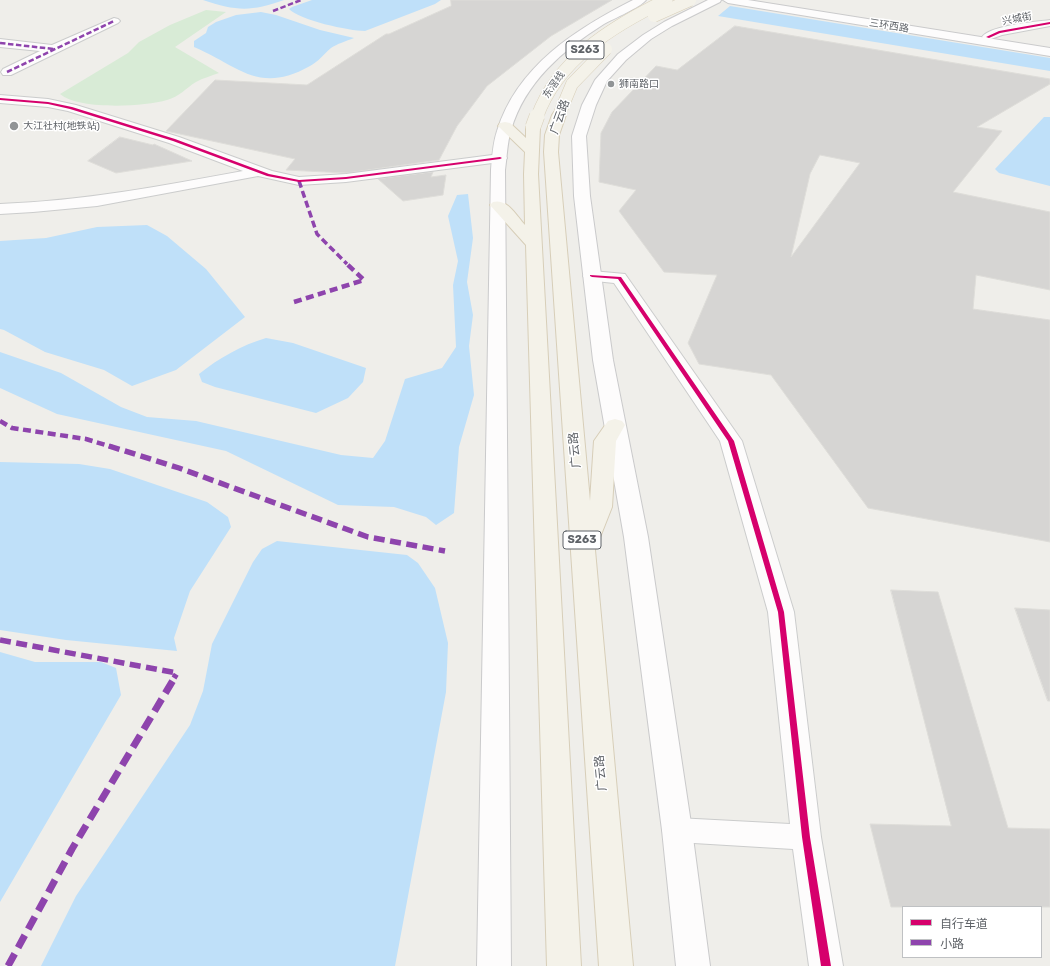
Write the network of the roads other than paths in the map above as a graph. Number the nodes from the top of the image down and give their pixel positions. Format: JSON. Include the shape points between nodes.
{"nodes":[{"id":1,"x":641,"y":0,"type":"edge"},
{"id":2,"x":666,"y":0,"type":"edge"},
{"id":3,"x":690,"y":0,"type":"edge"},
{"id":4,"x":716,"y":0,"type":"edge"},
{"id":5,"x":728,"y":0,"type":"edge"},
{"id":6,"x":761,"y":0,"type":"edge"},
{"id":7,"x":772,"y":0,"type":"edge"},
{"id":8,"x":785,"y":4,"type":"junction"},
{"id":9,"x":114,"y":21,"type":"dead end"},
{"id":10,"x":1050,"y":23,"type":"edge"},
{"id":11,"x":593,"y":27,"type":"junction"},
{"id":12,"x":647,"y":36,"type":"junction"},
{"id":13,"x":988,"y":37,"type":"junction"},
{"id":14,"x":0,"y":43,"type":"edge"},
{"id":15,"x":1050,"y":47,"type":"edge"},
{"id":16,"x":54,"y":48,"type":"junction"},
{"id":17,"x":1050,"y":52,"type":"edge"},
{"id":18,"x":7,"y":72,"type":"dead end"},
{"id":19,"x":0,"y":88,"type":"edge"},
{"id":20,"x":0,"y":99,"type":"edge"},
{"id":21,"x":18,"y":100,"type":"junction"},
{"id":22,"x":505,"y":126,"type":"junction"},
{"id":23,"x":533,"y":127,"type":"joint"},
{"id":24,"x":532,"y":151,"type":"junction"},
{"id":25,"x":500,"y":158,"type":"junction"},
{"id":26,"x":260,"y":172,"type":"junction"},
{"id":27,"x":498,"y":205,"type":"junction"},
{"id":28,"x":0,"y":209,"type":"edge"},
{"id":29,"x":534,"y":244,"type":"junction"},
{"id":30,"x":592,"y":276,"type":"junction"},
{"id":31,"x":615,"y":425,"type":"junction"},
{"id":32,"x":583,"y":551,"type":"junction"},
{"id":33,"x":677,"y":830,"type":"junction"},
{"id":34,"x":806,"y":837,"type":"junction"},
{"id":35,"x":494,"y":966,"type":"edge"},
{"id":36,"x":564,"y":966,"type":"edge"},
{"id":37,"x":616,"y":966,"type":"edge"},
{"id":38,"x":693,"y":966,"type":"edge"},
{"id":39,"x":826,"y":966,"type":"edge"}],
"edges":[{"from":1,"to":11,"type":"main road","number":"S263"},
{"from":2,"to":23,"type":"main road","name":"东滘线","number":"S263","bridge":true,"via":[[630,18],[594,42],[570,63],[542,102]]},
{"from":3,"to":32,"type":"main road","name":"广云路","number":"S263","bridge":true,"via":[[644,21],[610,45],[592,62],[572,84],[552,135],[551,152]]},
{"from":4,"to":12,"type":"main road","number":"S263"},
{"from":5,"to":17,"type":"main road","name":"三环西路"},
{"from":6,"to":8,"type":"main road","name":"三环西路"},
{"from":7,"to":8,"type":"main road"},
{"from":8,"to":13,"type":"main road","name":"三环西路"},
{"from":9,"to":16,"type":"main road"},
{"from":10,"to":13,"type":"main road","name":"兴城街","via":[[999,32]]},
{"from":11,"to":12,"type":"main road","via":[[630,26]]},
{"from":11,"to":22,"type":"main road","number":"S263","via":[[578,36],[536,73],[519,95]]},
{"from":12,"to":30,"type":"main road","number":"S263","via":[[622,57],[601,80],[589,105],[579,136],[582,196]]},
{"from":13,"to":15,"type":"main road","name":"三环西路"},
{"from":14,"to":16,"type":"main road"},
{"from":16,"to":18,"type":"main road"},
{"from":19,"to":21,"type":"main road"},
{"from":20,"to":21,"type":"main road"},
{"from":21,"to":26,"type":"main road","via":[[71,108],[174,140]]},
{"from":22,"to":24,"type":"main road"},
{"from":22,"to":25,"type":"main road","number":"S263"},
{"from":23,"to":24,"type":"main road","name":"广云路","number":"S263"},
{"from":24,"to":29,"type":"main road","name":"广云路","number":"S263"},
{"from":25,"to":26,"type":"main road","via":[[346,178],[299,181]]},
{"from":25,"to":27,"type":"main road","number":"S263"},
{"from":26,"to":28,"type":"main road","via":[[102,201]]},
{"from":27,"to":29,"type":"main road"},
{"from":27,"to":35,"type":"main road","number":"S263"},
{"from":29,"to":36,"type":"main road","name":"广云路","number":"S263"},
{"from":30,"to":31,"type":"main road","number":"S263"},
{"from":30,"to":34,"type":"main road","via":[[619,278],[731,441],[781,612]]},
{"from":31,"to":32,"type":"main road","via":[[605,441],[601,507]]},
{"from":31,"to":33,"type":"main road","number":"S263","via":[[636,537]]},
{"from":32,"to":37,"type":"main road","name":"广云路","number":"S263"},
{"from":33,"to":34,"type":"main road"},
{"from":33,"to":38,"type":"main road","number":"S263"},
{"from":34,"to":39,"type":"main road"}]}
